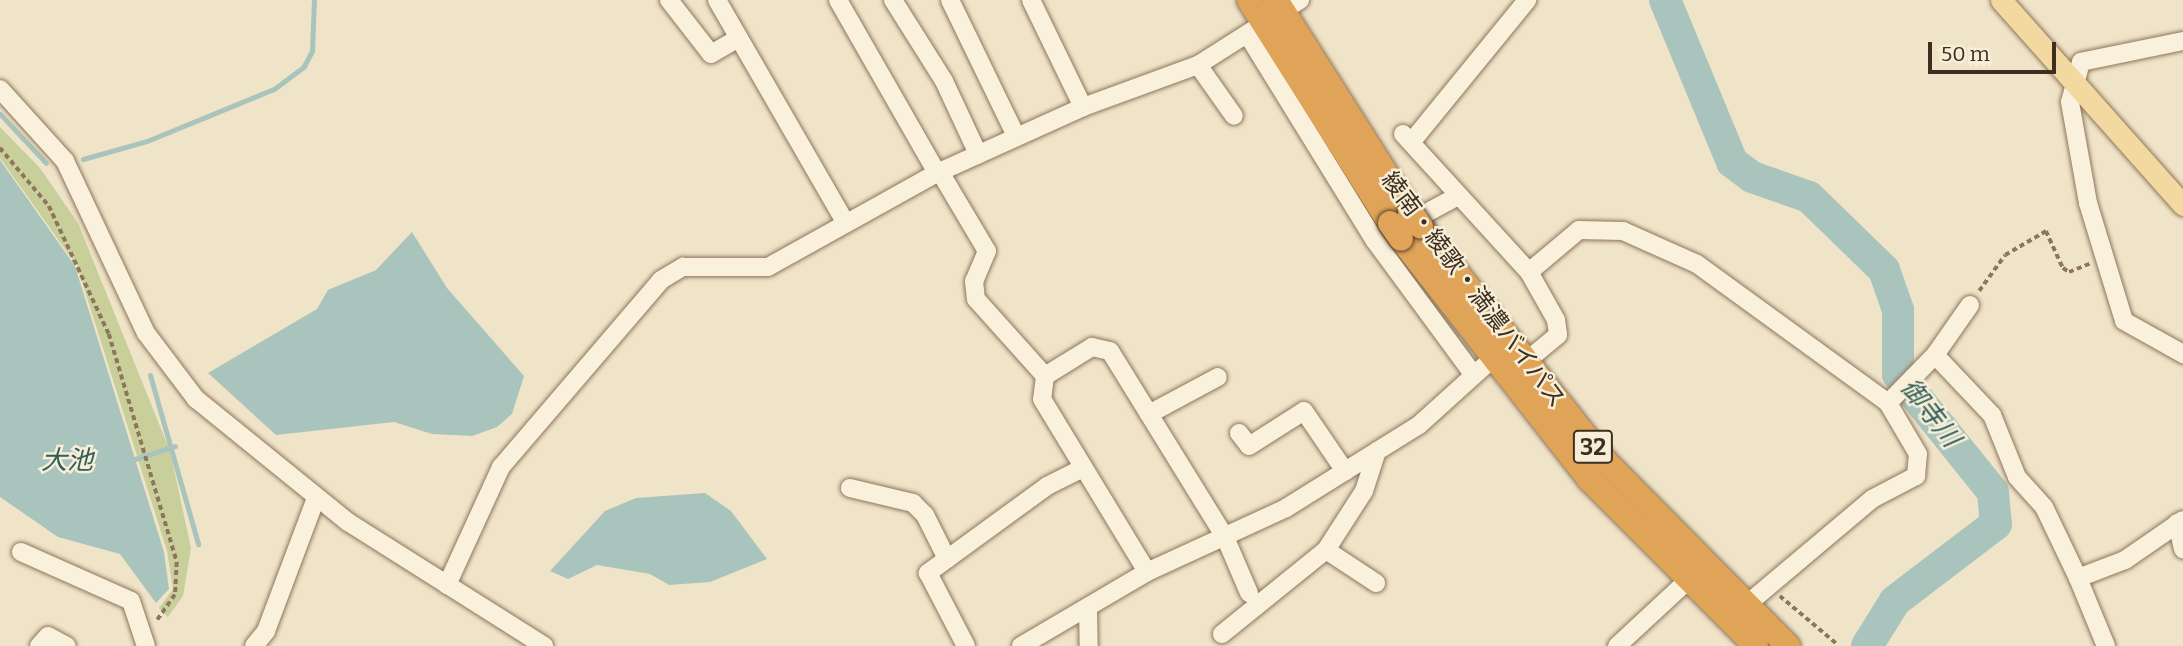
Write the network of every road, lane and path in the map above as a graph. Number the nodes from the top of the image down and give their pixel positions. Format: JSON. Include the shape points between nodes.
{"nodes":[{"id":1,"x":669,"y":0,"type":"edge"},
{"id":2,"x":717,"y":0,"type":"edge"},
{"id":3,"x":838,"y":0,"type":"edge"},
{"id":4,"x":893,"y":0,"type":"edge"},
{"id":5,"x":1031,"y":0,"type":"edge"},
{"id":6,"x":1249,"y":0,"type":"edge"},
{"id":7,"x":1527,"y":0,"type":"edge"},
{"id":8,"x":2001,"y":0,"type":"edge"},
{"id":9,"x":958,"y":3,"type":"edge"},
{"id":10,"x":1275,"y":15,"type":"edge"},
{"id":11,"x":739,"y":38,"type":"junction"},
{"id":12,"x":2183,"y":41,"type":"edge"},
{"id":13,"x":1198,"y":65,"type":"junction"},
{"id":14,"x":2072,"y":80,"type":"junction"},
{"id":15,"x":0,"y":89,"type":"edge"},
{"id":16,"x":1083,"y":107,"type":"junction"},
{"id":17,"x":1234,"y":116,"type":"dead end"},
{"id":18,"x":1016,"y":136,"type":"junction"},
{"id":19,"x":0,"y":148,"type":"edge"},
{"id":20,"x":978,"y":154,"type":"junction"},
{"id":21,"x":939,"y":172,"type":"junction"},
{"id":22,"x":1458,"y":196,"type":"junction"},
{"id":23,"x":2183,"y":205,"type":"edge"},
{"id":24,"x":845,"y":222,"type":"junction"},
{"id":25,"x":1399,"y":228,"type":"junction"},
{"id":26,"x":2103,"y":258,"type":"junction"},
{"id":27,"x":1529,"y":272,"type":"junction"},
{"id":28,"x":1970,"y":305,"type":"joint"},
{"id":29,"x":2183,"y":354,"type":"edge"},
{"id":30,"x":1935,"y":355,"type":"junction"},
{"id":31,"x":1499,"y":360,"type":"junction"},
{"id":32,"x":1045,"y":376,"type":"junction"},
{"id":33,"x":1218,"y":377,"type":"dead end"},
{"id":34,"x":1899,"y":390,"type":"junction"},
{"id":35,"x":1149,"y":414,"type":"junction"},
{"id":36,"x":1239,"y":433,"type":"dead end"},
{"id":37,"x":1377,"y":451,"type":"junction"},
{"id":38,"x":1083,"y":468,"type":"junction"},
{"id":39,"x":1345,"y":471,"type":"junction"},
{"id":40,"x":850,"y":488,"type":"dead end"},
{"id":41,"x":316,"y":498,"type":"junction"},
{"id":42,"x":2180,"y":522,"type":"edge"},
{"id":43,"x":1225,"y":537,"type":"junction"},
{"id":44,"x":2183,"y":549,"type":"edge"},
{"id":45,"x":1326,"y":550,"type":"junction"},
{"id":46,"x":20,"y":552,"type":"dead end"},
{"id":47,"x":947,"y":559,"type":"junction"},
{"id":48,"x":1147,"y":572,"type":"junction"},
{"id":49,"x":1695,"y":573,"type":"junction"},
{"id":50,"x":2078,"y":578,"type":"junction"},
{"id":51,"x":1376,"y":583,"type":"dead end"},
{"id":52,"x":1765,"y":583,"type":"junction"},
{"id":53,"x":447,"y":585,"type":"junction"},
{"id":54,"x":1249,"y":593,"type":"dead end"},
{"id":55,"x":1745,"y":606,"type":"junction"},
{"id":56,"x":1088,"y":607,"type":"junction"},
{"id":57,"x":1222,"y":634,"type":"dead end"},
{"id":58,"x":146,"y":640,"type":"edge"},
{"id":59,"x":1837,"y":644,"type":"dead end"},
{"id":60,"x":39,"y":646,"type":"edge"},
{"id":61,"x":66,"y":646,"type":"edge"},
{"id":62,"x":254,"y":646,"type":"edge"},
{"id":63,"x":544,"y":646,"type":"edge"},
{"id":64,"x":966,"y":646,"type":"edge"},
{"id":65,"x":1021,"y":646,"type":"edge"},
{"id":66,"x":1088,"y":646,"type":"edge"},
{"id":67,"x":1618,"y":646,"type":"edge"},
{"id":68,"x":1756,"y":646,"type":"edge"},
{"id":69,"x":1788,"y":646,"type":"edge"},
{"id":70,"x":2106,"y":646,"type":"edge"}],
"edges":[{"from":1,"to":11,"type":"street","via":[[711,54]]},
{"from":2,"to":11,"type":"street"},
{"from":3,"to":21,"type":"street"},
{"from":4,"to":20,"type":"street","via":[[944,81]]},
{"from":5,"to":16,"type":"street"},
{"from":6,"to":10,"type":"highway","name":"綾南・綾歌・満濃バイパス","number":"32"},
{"from":7,"to":22,"type":"street","via":[[1408,137]]},
{"from":8,"to":14,"type":"main road"},
{"from":9,"to":18,"type":"street"},
{"from":10,"to":13,"type":"street"},
{"from":10,"to":25,"type":"highway","name":"綾南・綾歌・満濃バイパス","number":"32"},
{"from":10,"to":25,"type":"street"},
{"from":11,"to":24,"type":"street"},
{"from":12,"to":14,"type":"street","via":[[2081,62]]},
{"from":13,"to":16,"type":"street"},
{"from":13,"to":17,"type":"street"},
{"from":14,"to":23,"type":"main road"},
{"from":14,"to":26,"type":"street","via":[[2070,102]]},
{"from":15,"to":41,"type":"street","via":[[65,161],[167,369]]},
{"from":16,"to":18,"type":"street"},
{"from":18,"to":20,"type":"street"},
{"from":19,"to":58,"type":"path","via":[[49,206],[80,263],[147,451],[179,582]]},
{"from":20,"to":21,"type":"street"},
{"from":21,"to":24,"type":"street"},
{"from":21,"to":32,"type":"street","via":[[987,251],[974,281],[976,299]]},
{"from":22,"to":25,"type":"street"},
{"from":22,"to":27,"type":"street"},
{"from":24,"to":53,"type":"street","via":[[768,267],[683,267],[661,280],[501,467]]},
{"from":25,"to":31,"type":"highway","name":"綾南・綾歌・満濃バイパス","number":"32"},
{"from":25,"to":31,"type":"street"},
{"from":26,"to":28,"type":"path","via":[[2069,272],[2046,231],[2005,255]]},
{"from":26,"to":29,"type":"street","via":[[2124,321]]},
{"from":27,"to":31,"type":"street","via":[[1559,329]]},
{"from":27,"to":34,"type":"street","via":[[1579,230],[1623,231],[1697,264]]},
{"from":28,"to":30,"type":"street"},
{"from":30,"to":34,"type":"street"},
{"from":30,"to":50,"type":"street","via":[[1992,415],[2017,477],[2043,507]]},
{"from":31,"to":37,"type":"street","via":[[1448,403]]},
{"from":31,"to":49,"type":"highway","name":"綾南・綾歌・満濃バイパス","number":"32"},
{"from":32,"to":35,"type":"street","via":[[1092,347],[1105,346]]},
{"from":32,"to":38,"type":"street","via":[[1042,399]]},
{"from":33,"to":35,"type":"street"},
{"from":34,"to":52,"type":"street","via":[[1918,454],[1916,476],[1872,499]]},
{"from":35,"to":43,"type":"street"},
{"from":36,"to":39,"type":"street","via":[[1249,446],[1304,411]]},
{"from":37,"to":39,"type":"street"},
{"from":37,"to":45,"type":"street","via":[[1364,491]]},
{"from":38,"to":47,"type":"street","via":[[1047,486]]},
{"from":38,"to":48,"type":"street"},
{"from":39,"to":43,"type":"street"},
{"from":40,"to":47,"type":"street","via":[[913,503]]},
{"from":41,"to":53,"type":"street"},
{"from":41,"to":62,"type":"street","via":[[266,631]]},
{"from":42,"to":44,"type":"street"},
{"from":42,"to":50,"type":"street","via":[[2125,560]]},
{"from":43,"to":48,"type":"street"},
{"from":43,"to":54,"type":"street"},
{"from":45,"to":51,"type":"street"},
{"from":45,"to":57,"type":"street"},
{"from":46,"to":58,"type":"street","via":[[131,601]]},
{"from":47,"to":64,"type":"street","via":[[928,573]]},
{"from":48,"to":56,"type":"street"},
{"from":49,"to":55,"type":"highway","name":"綾南・綾歌・満濃バイパス","number":"32"},
{"from":49,"to":67,"type":"street"},
{"from":49,"to":68,"type":"highway","name":"綾南・綾歌・満濃バイパス","number":"32"},
{"from":50,"to":70,"type":"street"},
{"from":52,"to":55,"type":"street"},
{"from":52,"to":59,"type":"path"},
{"from":53,"to":63,"type":"street"},
{"from":55,"to":69,"type":"highway","name":"綾南・綾歌・満濃バイパス","number":"32"},
{"from":56,"to":65,"type":"street"},
{"from":56,"to":66,"type":"street"},
{"from":60,"to":61,"type":"street","via":[[48,636]]}]}
